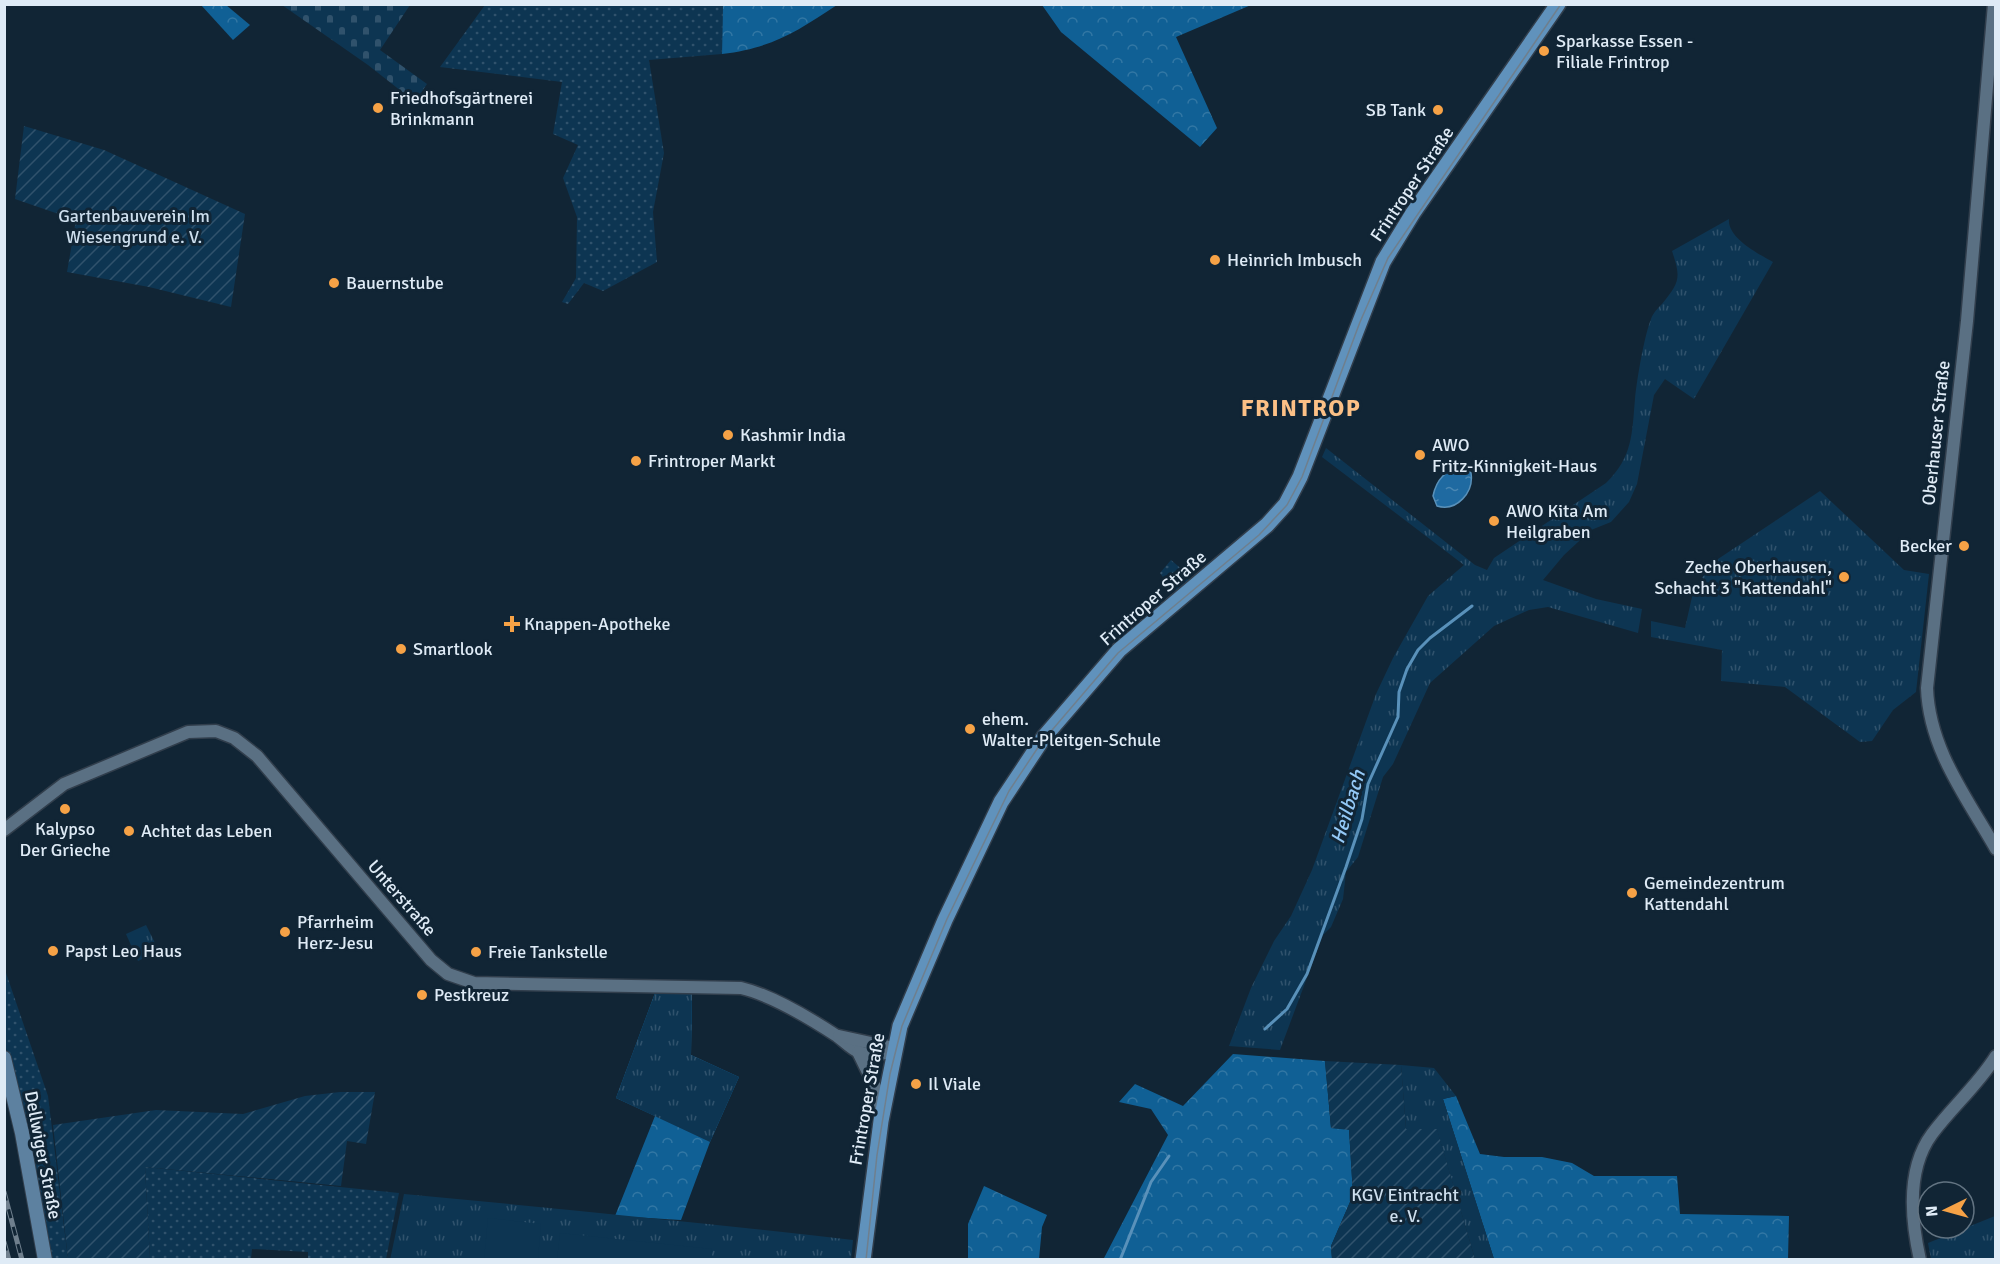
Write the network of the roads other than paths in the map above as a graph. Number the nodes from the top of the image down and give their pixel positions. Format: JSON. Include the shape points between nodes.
{"nodes":[{"id":1,"x":1558,"y":4,"type":"edge"},
{"id":2,"x":1994,"y":4,"type":"edge"},
{"id":3,"x":4,"y":830,"type":"edge"},
{"id":4,"x":1995,"y":849,"type":"edge"},
{"id":5,"x":836,"y":1035,"type":"junction"},
{"id":6,"x":894,"y":1048,"type":"junction"},
{"id":7,"x":858,"y":1052,"type":"junction"},
{"id":8,"x":1995,"y":1056,"type":"edge"},
{"id":9,"x":4,"y":1058,"type":"edge"},
{"id":10,"x":10,"y":1105,"type":"edge"},
{"id":11,"x":882,"y":1113,"type":"junction"},
{"id":12,"x":45,"y":1260,"type":"edge"},
{"id":13,"x":863,"y":1260,"type":"edge"},
{"id":14,"x":1920,"y":1260,"type":"edge"}],
"edges":[{"from":1,"to":6,"type":"main road","name":"Frintroper Straße","via":[[1383,262],[1286,504],[1267,525],[1119,650],[1026,760],[967,872],[908,1006]]},
{"from":2,"to":4,"type":"street","name":"Oberhauser Straße","via":[[1967,321],[1927,688],[1930,717],[1942,756]]},
{"from":3,"to":5,"type":"street","name":"Unterstraße","via":[[64,784],[188,732],[216,731],[234,738],[257,756],[431,960],[456,978],[474,983],[741,988],[760,994]]},
{"from":5,"to":6,"type":"street","name":"Unterstraße"},
{"from":5,"to":7,"type":"street","name":"Unterstraße"},
{"from":6,"to":7,"type":"street","via":[[878,1056]]},
{"from":6,"to":11,"type":"main road","name":"Frintroper Straße"},
{"from":7,"to":11,"type":"street","via":[[876,1089]]},
{"from":8,"to":14,"type":"street","via":[[1984,1076],[1931,1135],[1923,1150],[1914,1180],[1913,1213]]},
{"from":9,"to":10,"type":"main road","name":"Dellwiger Straße"},
{"from":10,"to":12,"type":"main road","name":"Dellwiger Straße"},
{"from":11,"to":13,"type":"main road","name":"Frintroper Straße"}]}
